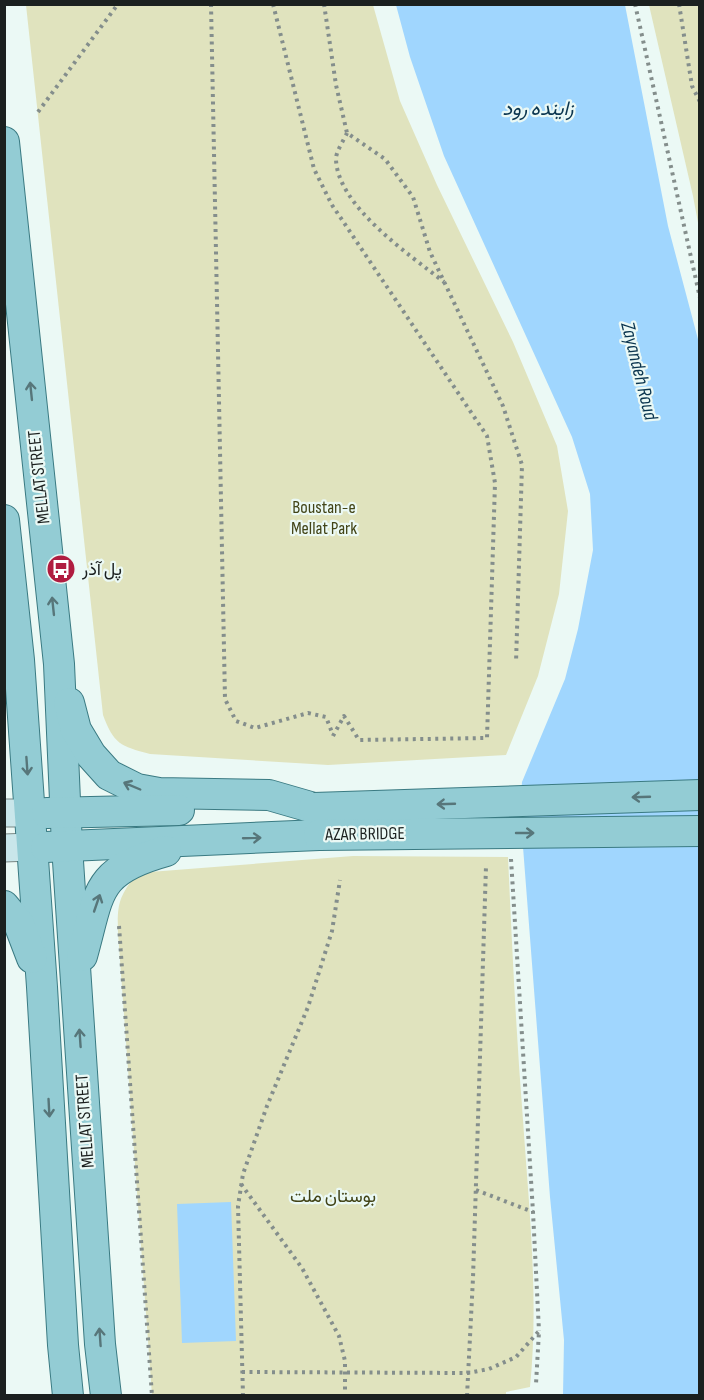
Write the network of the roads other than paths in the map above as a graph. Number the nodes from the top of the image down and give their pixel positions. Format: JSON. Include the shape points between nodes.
{"nodes":[{"id":1,"x":4,"y":142,"type":"edge"},
{"id":2,"x":4,"y":520,"type":"edge"},
{"id":3,"x":20,"y":660,"type":"junction"},
{"id":4,"x":59,"y":664,"type":"junction"},
{"id":5,"x":4,"y":743,"type":"edge"},
{"id":6,"x":699,"y":795,"type":"edge"},
{"id":7,"x":66,"y":812,"type":"junction"},
{"id":8,"x":17,"y":813,"type":"edge"},
{"id":9,"x":317,"y":821,"type":"junction"},
{"id":10,"x":699,"y":831,"type":"edge"},
{"id":11,"x":210,"y":839,"type":"junction"},
{"id":12,"x":67,"y":846,"type":"junction"},
{"id":13,"x":18,"y":848,"type":"edge"},
{"id":14,"x":4,"y":906,"type":"edge"},
{"id":15,"x":76,"y":979,"type":"junction"},
{"id":16,"x":42,"y":987,"type":"junction"},
{"id":17,"x":68,"y":1395,"type":"edge"},
{"id":18,"x":106,"y":1395,"type":"edge"}],
"edges":[{"from":4,"to":1,"type":"main road","name":"MELLAT STREET","one_way":true},
{"from":2,"to":3,"type":"main road"},
{"from":3,"to":5,"type":"main road"},
{"from":3,"to":8,"type":"main road","one_way":true},
{"from":4,"to":7,"type":"main road","name":"MELLAT STREET"},
{"from":9,"to":4,"type":"main road","one_way":true,"via":[[269,795],[159,793],[137,789],[109,775],[76,730]]},
{"from":6,"to":9,"type":"main road","name":"AZAR BRIDGE","one_way":true,"bridge":true},
{"from":7,"to":8,"type":"main road"},
{"from":7,"to":9,"type":"main road"},
{"from":7,"to":12,"type":"main road","name":"MELLAT STREET"},
{"from":8,"to":13,"type":"main road","name":"MELLAT STREET"},
{"from":9,"to":10,"type":"main road","name":"AZAR BRIDGE","one_way":true,"bridge":true},
{"from":11,"to":9,"type":"main road","name":"AZAR BRIDGE","one_way":true},
{"from":11,"to":12,"type":"main road","name":"AZAR BRIDGE"},
{"from":15,"to":11,"type":"main road","one_way":true,"via":[[97,899],[107,882],[122,867]]},
{"from":12,"to":13,"type":"main road","name":"AZAR BRIDGE"},
{"from":12,"to":15,"type":"main road","name":"MELLAT STREET"},
{"from":13,"to":16,"type":"main road","name":"MELLAT STREET"},
{"from":14,"to":16,"type":"main road","via":[[19,924]]},
{"from":18,"to":15,"type":"main road","name":"MELLAT STREET","one_way":true},
{"from":16,"to":17,"type":"main road","name":"MELLAT STREET","one_way":true}]}
